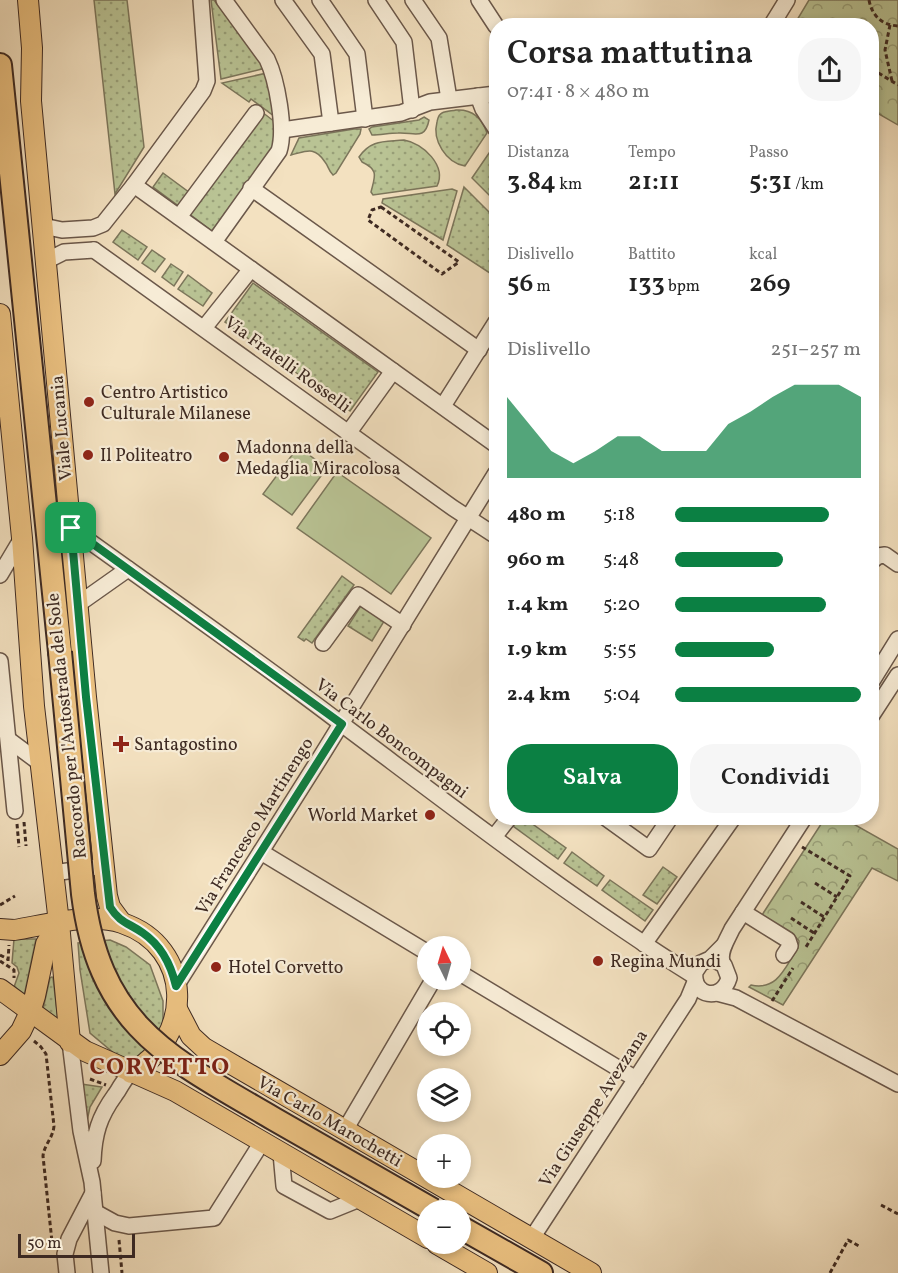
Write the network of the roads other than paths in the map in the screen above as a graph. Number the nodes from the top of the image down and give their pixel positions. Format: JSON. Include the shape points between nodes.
{"nodes":[{"id":1,"x":28,"y":0,"type":"edge"},
{"id":2,"x":201,"y":0,"type":"edge"},
{"id":3,"x":224,"y":0,"type":"edge"},
{"id":4,"x":283,"y":0,"type":"edge"},
{"id":5,"x":320,"y":0,"type":"edge"},
{"id":6,"x":376,"y":0,"type":"edge"},
{"id":7,"x":413,"y":0,"type":"edge"},
{"id":8,"x":479,"y":0,"type":"edge"},
{"id":9,"x":787,"y":0,"type":"edge"},
{"id":10,"x":491,"y":18,"type":"edge"},
{"id":11,"x":776,"y":18,"type":"edge"},
{"id":12,"x":0,"y":65,"type":"edge"},
{"id":13,"x":489,"y":95,"type":"edge"},
{"id":14,"x":478,"y":96,"type":"junction"},
{"id":15,"x":449,"y":99,"type":"junction"},
{"id":16,"x":412,"y":110,"type":"junction"},
{"id":17,"x":256,"y":113,"type":"dead end"},
{"id":18,"x":489,"y":118,"type":"edge"},
{"id":19,"x":365,"y":119,"type":"junction"},
{"id":20,"x":331,"y":123,"type":"junction"},
{"id":21,"x":282,"y":130,"type":"junction"},
{"id":22,"x":134,"y":185,"type":"junction"},
{"id":23,"x":251,"y":188,"type":"junction"},
{"id":24,"x":179,"y":217,"type":"junction"},
{"id":25,"x":44,"y":226,"type":"junction"},
{"id":26,"x":93,"y":228,"type":"junction"},
{"id":27,"x":214,"y":242,"type":"junction"},
{"id":28,"x":94,"y":250,"type":"junction"},
{"id":29,"x":46,"y":261,"type":"junction"},
{"id":30,"x":251,"y":269,"type":"junction"},
{"id":31,"x":0,"y":314,"type":"edge"},
{"id":32,"x":204,"y":328,"type":"junction"},
{"id":33,"x":489,"y":334,"type":"edge"},
{"id":34,"x":479,"y":350,"type":"junction"},
{"id":35,"x":393,"y":371,"type":"junction"},
{"id":36,"x":443,"y":406,"type":"junction"},
{"id":37,"x":349,"y":432,"type":"junction"},
{"id":38,"x":489,"y":440,"type":"edge"},
{"id":39,"x":489,"y":485,"type":"edge"},
{"id":40,"x":469,"y":519,"type":"junction"},
{"id":41,"x":71,"y":528,"type":"junction"},
{"id":42,"x":489,"y":532,"type":"edge"},
{"id":43,"x":22,"y":538,"type":"junction"},
{"id":44,"x":879,"y":556,"type":"edge"},
{"id":45,"x":898,"y":564,"type":"edge"},
{"id":46,"x":128,"y":569,"type":"junction"},
{"id":47,"x":0,"y":575,"type":"edge"},
{"id":48,"x":77,"y":605,"type":"junction"},
{"id":49,"x":403,"y":625,"type":"junction"},
{"id":50,"x":898,"y":639,"type":"edge"},
{"id":51,"x":323,"y":643,"type":"dead end"},
{"id":52,"x":0,"y":661,"type":"edge"},
{"id":53,"x":879,"y":670,"type":"edge"},
{"id":54,"x":898,"y":675,"type":"edge"},
{"id":55,"x":879,"y":704,"type":"edge"},
{"id":56,"x":342,"y":724,"type":"junction"},
{"id":57,"x":9,"y":740,"type":"junction"},
{"id":58,"x":40,"y":763,"type":"junction"},
{"id":59,"x":19,"y":818,"type":"road end"},
{"id":60,"x":503,"y":825,"type":"edge"},
{"id":61,"x":616,"y":825,"type":"edge"},
{"id":62,"x":665,"y":825,"type":"edge"},
{"id":63,"x":728,"y":825,"type":"edge"},
{"id":64,"x":799,"y":825,"type":"edge"},
{"id":65,"x":494,"y":837,"type":"junction"},
{"id":66,"x":261,"y":852,"type":"junction"},
{"id":67,"x":104,"y":866,"type":"junction"},
{"id":68,"x":52,"y":873,"type":"junction"},
{"id":69,"x":743,"y":912,"type":"junction"},
{"id":70,"x":122,"y":922,"type":"junction"},
{"id":71,"x":59,"y":923,"type":"junction"},
{"id":72,"x":5,"y":935,"type":"edge"},
{"id":73,"x":644,"y":944,"type":"junction"},
{"id":74,"x":417,"y":946,"type":"edge"},
{"id":75,"x":790,"y":959,"type":"road end"},
{"id":76,"x":716,"y":961,"type":"junction"},
{"id":77,"x":471,"y":980,"type":"edge"},
{"id":78,"x":5,"y":986,"type":"edge"},
{"id":79,"x":176,"y":986,"type":"junction"},
{"id":80,"x":702,"y":986,"type":"junction"},
{"id":81,"x":427,"y":990,"type":"edge"},
{"id":82,"x":177,"y":1009,"type":"junction"},
{"id":83,"x":30,"y":1011,"type":"junction"},
{"id":84,"x":70,"y":1042,"type":"junction"},
{"id":85,"x":0,"y":1055,"type":"edge"},
{"id":86,"x":131,"y":1073,"type":"junction"},
{"id":87,"x":636,"y":1079,"type":"junction"},
{"id":88,"x":898,"y":1084,"type":"edge"},
{"id":89,"x":345,"y":1130,"type":"junction"},
{"id":90,"x":262,"y":1142,"type":"junction"},
{"id":91,"x":281,"y":1153,"type":"junction"},
{"id":92,"x":92,"y":1187,"type":"junction"},
{"id":93,"x":362,"y":1198,"type":"junction"},
{"id":94,"x":417,"y":1201,"type":"edge"},
{"id":95,"x":95,"y":1212,"type":"junction"},
{"id":96,"x":417,"y":1231,"type":"edge"},
{"id":97,"x":471,"y":1233,"type":"edge"},
{"id":98,"x":532,"y":1238,"type":"junction"},
{"id":99,"x":454,"y":1254,"type":"edge"},
{"id":100,"x":67,"y":1273,"type":"edge"},
{"id":101,"x":101,"y":1273,"type":"edge"},
{"id":102,"x":487,"y":1273,"type":"edge"},
{"id":103,"x":540,"y":1273,"type":"edge"},
{"id":104,"x":591,"y":1273,"type":"edge"}],
"edges":[{"from":1,"to":25,"type":"main road","name":"Viale Lucania","via":[[31,101]]},
{"from":2,"to":22,"type":"street","via":[[206,87]]},
{"from":3,"to":21,"type":"street","via":[[272,69]]},
{"from":4,"to":20,"type":"street","via":[[322,54]]},
{"from":5,"to":19,"type":"street","via":[[357,54]]},
{"from":6,"to":16,"type":"street","via":[[404,42]]},
{"from":7,"to":15,"type":"street","via":[[439,38]]},
{"from":8,"to":10,"type":"street"},
{"from":9,"to":11,"type":"street"},
{"from":12,"to":94,"type":"highway","name":"Raccordo per l'Autostrada del Sole","bridge":true,"via":[[82,882],[88,928],[98,960],[121,1004],[148,1037],[180,1064]]},
{"from":13,"to":14,"type":"street"},
{"from":14,"to":15,"type":"street"},
{"from":14,"to":18,"type":"street"},
{"from":15,"to":16,"type":"street"},
{"from":16,"to":19,"type":"street"},
{"from":17,"to":24,"type":"street"},
{"from":19,"to":20,"type":"street"},
{"from":20,"to":21,"type":"street"},
{"from":21,"to":23,"type":"street","via":[[279,151]]},
{"from":22,"to":24,"type":"street"},
{"from":22,"to":26,"type":"street","via":[[110,217]]},
{"from":23,"to":27,"type":"street"},
{"from":23,"to":34,"type":"street"},
{"from":24,"to":27,"type":"street"},
{"from":25,"to":26,"type":"street","via":[[62,230]]},
{"from":25,"to":29,"type":"main road","name":"Viale Lucania"},
{"from":26,"to":28,"type":"street"},
{"from":27,"to":30,"type":"street"},
{"from":28,"to":29,"type":"street","via":[[64,252]]},
{"from":28,"to":32,"type":"street","name":"Via Fratelli Rosselli"},
{"from":29,"to":41,"type":"main road","name":"Viale Lucania"},
{"from":30,"to":32,"type":"street","name":"Via Fratelli Rosselli"},
{"from":30,"to":35,"type":"street"},
{"from":31,"to":43,"type":"main road"},
{"from":32,"to":37,"type":"street","name":"Via Fratelli Rosselli"},
{"from":33,"to":34,"type":"street"},
{"from":34,"to":36,"type":"street"},
{"from":35,"to":36,"type":"street"},
{"from":35,"to":37,"type":"street","name":"Via Fratelli Rosselli"},
{"from":36,"to":38,"type":"street"},
{"from":37,"to":40,"type":"street","name":"Via Fratelli Rosselli"},
{"from":39,"to":40,"type":"street","name":"Via Francesco Martinengo"},
{"from":40,"to":42,"type":"street","name":"Via Fratelli Rosselli"},
{"from":40,"to":49,"type":"street","name":"Via Francesco Martinengo"},
{"from":41,"to":46,"type":"street","name":"Via Carlo Boncompagni"},
{"from":41,"to":48,"type":"main road","name":"Viale Lucania"},
{"from":43,"to":47,"type":"street"},
{"from":43,"to":58,"type":"main road"},
{"from":44,"to":45,"type":"street","via":[[885,555]]},
{"from":46,"to":48,"type":"street"},
{"from":46,"to":56,"type":"street","name":"Via Carlo Boncompagni"},
{"from":48,"to":67,"type":"main road","name":"Viale Lucania"},
{"from":49,"to":51,"type":"street","via":[[358,595]]},
{"from":49,"to":56,"type":"street","name":"Via Francesco Martinengo"},
{"from":50,"to":53,"type":"street"},
{"from":52,"to":57,"type":"street"},
{"from":54,"to":55,"type":"street"},
{"from":56,"to":65,"type":"street","name":"Via Carlo Boncompagni"},
{"from":56,"to":66,"type":"street","name":"Via Francesco Martinengo"},
{"from":57,"to":58,"type":"street"},
{"from":57,"to":59,"type":"street"},
{"from":58,"to":68,"type":"main road"},
{"from":60,"to":65,"type":"street"},
{"from":61,"to":62,"type":"street","via":[[649,849]]},
{"from":63,"to":73,"type":"street"},
{"from":64,"to":69,"type":"street","name":"Via Giuseppe Avezzana"},
{"from":65,"to":73,"type":"street","name":"Via Carlo Boncompagni"},
{"from":66,"to":74,"type":"street"},
{"from":66,"to":79,"type":"street","name":"Via Francesco Martinengo"},
{"from":67,"to":68,"type":"street"},
{"from":67,"to":70,"type":"main road","name":"Viale Lucania","via":[[110,907]]},
{"from":68,"to":71,"type":"main road"},
{"from":69,"to":75,"type":"street","via":[[788,940]]},
{"from":69,"to":76,"type":"street","name":"Via Giuseppe Avezzana"},
{"from":70,"to":71,"type":"main road","via":[[98,918]]},
{"from":70,"to":79,"type":"main road","via":[[152,941],[169,963]]},
{"from":71,"to":72,"type":"main road"},
{"from":71,"to":83,"type":"main road","via":[[46,944]]},
{"from":71,"to":84,"type":"main road"},
{"from":73,"to":80,"type":"street","name":"Via Carlo Boncompagni"},
{"from":76,"to":80,"type":"street","name":"Via Giuseppe Avezzana","via":[[697,967]]},
{"from":76,"to":80,"type":"street","via":[[728,970],[729,978],[723,989]]},
{"from":77,"to":87,"type":"street"},
{"from":78,"to":83,"type":"main road"},
{"from":79,"to":82,"type":"main road"},
{"from":80,"to":87,"type":"street","name":"Via Giuseppe Avezzana","via":[[688,999]]},
{"from":80,"to":88,"type":"street","name":"Via Carlo Boncompagni","via":[[736,998]]},
{"from":81,"to":89,"type":"street"},
{"from":82,"to":86,"type":"main road","via":[[165,1043]]},
{"from":82,"to":89,"type":"main road","name":"Via Carlo Marochetti","via":[[191,1036],[204,1048]]},
{"from":83,"to":84,"type":"main road"},
{"from":83,"to":85,"type":"main road","via":[[21,1031]]},
{"from":84,"to":86,"type":"main road"},
{"from":84,"to":92,"type":"street"},
{"from":86,"to":90,"type":"main road","via":[[175,1091]]},
{"from":86,"to":92,"type":"street","via":[[121,1082],[98,1126]]},
{"from":87,"to":98,"type":"street","name":"Via Giuseppe Avezzana"},
{"from":89,"to":98,"type":"main road","name":"Via Carlo Marochetti"},
{"from":90,"to":91,"type":"main road"},
{"from":90,"to":95,"type":"street","via":[[214,1218],[129,1226]]},
{"from":91,"to":93,"type":"main road"},
{"from":91,"to":93,"type":"street","via":[[284,1186],[330,1211]]},
{"from":92,"to":95,"type":"street"},
{"from":92,"to":100,"type":"street","via":[[69,1239],[65,1254]]},
{"from":93,"to":96,"type":"main road"},
{"from":95,"to":101,"type":"street"},
{"from":97,"to":103,"type":"highway"},
{"from":98,"to":104,"type":"main road","name":"Via Carlo Marochetti"},
{"from":99,"to":102,"type":"main road"}]}
